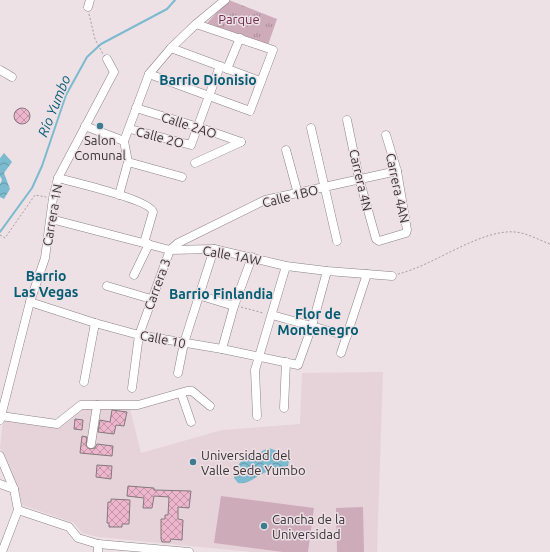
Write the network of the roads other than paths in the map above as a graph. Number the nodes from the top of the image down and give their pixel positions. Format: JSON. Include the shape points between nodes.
{"nodes":[{"id":1,"x":225,"y":0,"type":"edge"},
{"id":2,"x":196,"y":24,"type":"junction"},
{"id":3,"x":240,"y":38,"type":"junction"},
{"id":4,"x":171,"y":48,"type":"junction"},
{"id":5,"x":107,"y":59,"type":"road end"},
{"id":6,"x":224,"y":68,"type":"junction"},
{"id":7,"x":0,"y":70,"type":"edge"},
{"id":8,"x":149,"y":74,"type":"junction"},
{"id":9,"x":12,"y":77,"type":"dead end"},
{"id":10,"x":260,"y":81,"type":"junction"},
{"id":11,"x":210,"y":96,"type":"junction"},
{"id":12,"x":136,"y":108,"type":"junction"},
{"id":13,"x":348,"y":120,"type":"dead end"},
{"id":14,"x":85,"y":126,"type":"junction"},
{"id":15,"x":198,"y":127,"type":"junction"},
{"id":16,"x":311,"y":128,"type":"dead end"},
{"id":17,"x":130,"y":129,"type":"junction"},
{"id":18,"x":386,"y":135,"type":"dead end"},
{"id":19,"x":124,"y":141,"type":"junction"},
{"id":20,"x":286,"y":150,"type":"dead end"},
{"id":21,"x":128,"y":162,"type":"junction"},
{"id":22,"x":195,"y":163,"type":"dead end"},
{"id":23,"x":397,"y":171,"type":"junction"},
{"id":24,"x":182,"y":177,"type":"dead end"},
{"id":25,"x":58,"y":178,"type":"junction"},
{"id":26,"x":359,"y":178,"type":"junction"},
{"id":27,"x":324,"y":187,"type":"junction"},
{"id":28,"x":298,"y":194,"type":"junction"},
{"id":29,"x":119,"y":195,"type":"junction"},
{"id":30,"x":51,"y":219,"type":"junction"},
{"id":31,"x":376,"y":239,"type":"joint"},
{"id":32,"x":337,"y":241,"type":"dead end"},
{"id":33,"x":147,"y":244,"type":"junction"},
{"id":34,"x":214,"y":249,"type":"junction"},
{"id":35,"x":170,"y":250,"type":"junction"},
{"id":36,"x":252,"y":257,"type":"junction"},
{"id":37,"x":286,"y":266,"type":"junction"},
{"id":38,"x":327,"y":271,"type":"junction"},
{"id":39,"x":367,"y":274,"type":"junction"},
{"id":40,"x":134,"y":275,"type":"dead end"},
{"id":41,"x":392,"y":276,"type":"road end"},
{"id":42,"x":107,"y":286,"type":"dead end"},
{"id":43,"x":198,"y":295,"type":"junction"},
{"id":44,"x":152,"y":299,"type":"junction"},
{"id":45,"x":30,"y":302,"type":"junction"},
{"id":46,"x":234,"y":306,"type":"junction"},
{"id":47,"x":272,"y":315,"type":"junction"},
{"id":48,"x":95,"y":323,"type":"junction"},
{"id":49,"x":312,"y":326,"type":"junction"},
{"id":50,"x":139,"y":335,"type":"junction"},
{"id":51,"x":347,"y":336,"type":"junction"},
{"id":52,"x":184,"y":343,"type":"junction"},
{"id":53,"x":222,"y":349,"type":"junction"},
{"id":54,"x":341,"y":353,"type":"dead end"},
{"id":55,"x":259,"y":358,"type":"junction"},
{"id":56,"x":286,"y":362,"type":"junction"},
{"id":57,"x":178,"y":372,"type":"dead end"},
{"id":58,"x":84,"y":382,"type":"dead end"},
{"id":59,"x":132,"y":388,"type":"dead end"},
{"id":60,"x":181,"y":393,"type":"junction"},
{"id":61,"x":97,"y":405,"type":"junction"},
{"id":62,"x":210,"y":406,"type":"dead end"},
{"id":63,"x":284,"y":408,"type":"dead end"},
{"id":64,"x":257,"y":416,"type":"dead end"},
{"id":65,"x":0,"y":418,"type":"edge"},
{"id":66,"x":191,"y":422,"type":"dead end"},
{"id":67,"x":91,"y":444,"type":"dead end"},
{"id":68,"x":0,"y":456,"type":"edge"},
{"id":69,"x":0,"y":484,"type":"edge"},
{"id":70,"x":14,"y":489,"type":"junction"},
{"id":71,"x":18,"y":510,"type":"junction"},
{"id":72,"x":98,"y":548,"type":"edge"},
{"id":73,"x":137,"y":550,"type":"edge"},
{"id":74,"x":175,"y":551,"type":"edge"},
{"id":75,"x":2,"y":552,"type":"edge"},
{"id":76,"x":189,"y":552,"type":"edge"}],
"edges":[{"from":1,"to":2,"type":"street"},
{"from":2,"to":3,"type":"street"},
{"from":2,"to":4,"type":"street"},
{"from":3,"to":6,"type":"street"},
{"from":3,"to":10,"type":"street","via":[[273,50]]},
{"from":4,"to":6,"type":"street"},
{"from":4,"to":8,"type":"street"},
{"from":5,"to":14,"type":"street","name":"Carrera 1N","via":[[114,72]]},
{"from":6,"to":10,"type":"street"},
{"from":6,"to":11,"type":"street"},
{"from":7,"to":9,"type":"street"},
{"from":8,"to":11,"type":"street"},
{"from":8,"to":12,"type":"street"},
{"from":10,"to":11,"type":"street","via":[[250,111]]},
{"from":11,"to":15,"type":"street"},
{"from":12,"to":15,"type":"street","name":"Calle 2AO"},
{"from":12,"to":17,"type":"street"},
{"from":13,"to":26,"type":"street","name":"Carrera 4N"},
{"from":14,"to":19,"type":"street"},
{"from":14,"to":25,"type":"street","name":"Carrera 1N"},
{"from":15,"to":17,"type":"street","name":"Calle 2O","via":[[191,146]]},
{"from":15,"to":22,"type":"street","name":"Calle 2AO","via":[[241,142]]},
{"from":16,"to":27,"type":"street"},
{"from":17,"to":19,"type":"street"},
{"from":18,"to":23,"type":"street","name":"Carrera 4AN"},
{"from":19,"to":21,"type":"street"},
{"from":20,"to":28,"type":"street"},
{"from":21,"to":24,"type":"street"},
{"from":21,"to":29,"type":"street"},
{"from":23,"to":26,"type":"street","name":"Calle 1BO"},
{"from":23,"to":31,"type":"street","name":"Carrera 4AN","via":[[407,230],[406,233],[384,241]]},
{"from":25,"to":29,"type":"street"},
{"from":25,"to":30,"type":"street","name":"Carrera 1N","via":[[52,198]]},
{"from":26,"to":27,"type":"street","name":"Calle 1BO"},
{"from":26,"to":31,"type":"street","name":"Carrera 4N"},
{"from":27,"to":28,"type":"street","name":"Calle 1BO"},
{"from":27,"to":32,"type":"street"},
{"from":28,"to":35,"type":"street","name":"Calle 1BO","via":[[265,200],[178,243]]},
{"from":29,"to":33,"type":"street","via":[[149,206],[153,212]]},
{"from":30,"to":33,"type":"street","name":"Calle 1AW"},
{"from":30,"to":45,"type":"street","name":"Carrera 1N","via":[[45,258]]},
{"from":33,"to":35,"type":"street","name":"Calle 1AW"},
{"from":33,"to":40,"type":"street"},
{"from":34,"to":35,"type":"street","name":"Calle 1AW"},
{"from":34,"to":36,"type":"street","name":"Calle 1AW"},
{"from":34,"to":43,"type":"street"},
{"from":35,"to":44,"type":"street","name":"Carrera 3"},
{"from":36,"to":37,"type":"street","name":"Calle 1AW"},
{"from":36,"to":46,"type":"street"},
{"from":37,"to":38,"type":"street","name":"Calle 1AW"},
{"from":37,"to":47,"type":"street"},
{"from":38,"to":39,"type":"street","name":"Calle 1AW"},
{"from":38,"to":49,"type":"street"},
{"from":39,"to":41,"type":"street","name":"Calle 1AW"},
{"from":39,"to":51,"type":"street"},
{"from":42,"to":44,"type":"street"},
{"from":43,"to":46,"type":"street"},
{"from":43,"to":52,"type":"street"},
{"from":44,"to":50,"type":"street","name":"Carrera 3"},
{"from":45,"to":48,"type":"street","name":"Calle 10"},
{"from":45,"to":65,"type":"street","name":"Carrera 1N"},
{"from":46,"to":53,"type":"street"},
{"from":47,"to":49,"type":"street"},
{"from":47,"to":55,"type":"street"},
{"from":48,"to":50,"type":"street","name":"Calle 10"},
{"from":48,"to":58,"type":"street"},
{"from":49,"to":51,"type":"street"},
{"from":49,"to":56,"type":"street","name":"Calle 10","via":[[298,365]]},
{"from":50,"to":52,"type":"street","name":"Calle 10"},
{"from":50,"to":59,"type":"street","name":"Carrera 3"},
{"from":51,"to":54,"type":"street"},
{"from":52,"to":53,"type":"street","name":"Calle 10"},
{"from":52,"to":57,"type":"street"},
{"from":53,"to":55,"type":"street","name":"Calle 10"},
{"from":55,"to":56,"type":"street","name":"Calle 10"},
{"from":55,"to":64,"type":"street","via":[[255,370]]},
{"from":56,"to":63,"type":"street"},
{"from":60,"to":61,"type":"street","via":[[138,405]]},
{"from":60,"to":62,"type":"street","via":[[192,392]]},
{"from":60,"to":66,"type":"street"},
{"from":61,"to":65,"type":"street","via":[[81,405],[57,424]]},
{"from":61,"to":67,"type":"street"},
{"from":68,"to":70,"type":"street"},
{"from":69,"to":70,"type":"street"},
{"from":70,"to":71,"type":"street"},
{"from":71,"to":72,"type":"street","via":[[69,527],[78,538]]},
{"from":71,"to":75,"type":"street"},
{"from":72,"to":73,"type":"street"},
{"from":73,"to":74,"type":"street"},
{"from":74,"to":76,"type":"street"}]}
